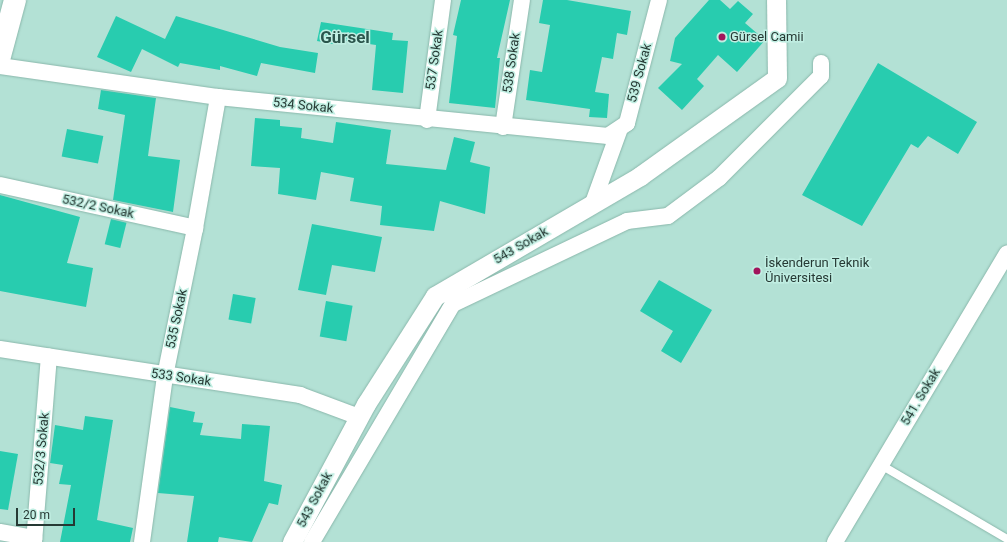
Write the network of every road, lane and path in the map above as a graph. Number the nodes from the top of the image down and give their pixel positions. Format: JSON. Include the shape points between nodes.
{"nodes":[{"id":1,"x":15,"y":0,"type":"edge"},
{"id":2,"x":443,"y":0,"type":"edge"},
{"id":3,"x":522,"y":0,"type":"edge"},
{"id":4,"x":659,"y":0,"type":"edge"},
{"id":5,"x":776,"y":0,"type":"edge"},
{"id":6,"x":0,"y":56,"type":"edge"},
{"id":7,"x":821,"y":63,"type":"dead end"},
{"id":8,"x":0,"y":66,"type":"edge"},
{"id":9,"x":218,"y":97,"type":"junction"},
{"id":10,"x":427,"y":120,"type":"junction"},
{"id":11,"x":503,"y":127,"type":"junction"},
{"id":12,"x":613,"y":133,"type":"junction"},
{"id":13,"x":0,"y":185,"type":"edge"},
{"id":14,"x":593,"y":203,"type":"junction"},
{"id":15,"x":195,"y":228,"type":"junction"},
{"id":16,"x":1007,"y":253,"type":"edge"},
{"id":17,"x":0,"y":349,"type":"edge"},
{"id":18,"x":49,"y":357,"type":"junction"},
{"id":19,"x":165,"y":376,"type":"junction"},
{"id":20,"x":359,"y":417,"type":"junction"},
{"id":21,"x":881,"y":465,"type":"junction"},
{"id":22,"x":0,"y":532,"type":"edge"},
{"id":23,"x":1007,"y":539,"type":"edge"},
{"id":24,"x":34,"y":540,"type":"edge"},
{"id":25,"x":142,"y":542,"type":"edge"},
{"id":26,"x":292,"y":542,"type":"edge"},
{"id":27,"x":312,"y":542,"type":"edge"},
{"id":28,"x":835,"y":542,"type":"edge"}],
"edges":[{"from":1,"to":6,"type":"main road"},
{"from":2,"to":10,"type":"street","name":"537 Sokak"},
{"from":3,"to":11,"type":"street","name":"538 Sokak"},
{"from":4,"to":12,"type":"street","name":"539 Sokak","via":[[627,123]]},
{"from":5,"to":14,"type":"street","name":"543 Sokak","via":[[777,78],[640,176]]},
{"from":7,"to":27,"type":"street","via":[[821,76],[719,178],[668,216],[627,221],[453,304]]},
{"from":8,"to":9,"type":"street","name":"534 Sokak"},
{"from":9,"to":10,"type":"street","name":"534 Sokak"},
{"from":9,"to":15,"type":"street","name":"535 Sokak"},
{"from":10,"to":11,"type":"street","name":"534 Sokak"},
{"from":11,"to":12,"type":"street","name":"534 Sokak"},
{"from":12,"to":14,"type":"street","name":"539 Sokak"},
{"from":13,"to":15,"type":"street","name":"532/2 Sokak"},
{"from":14,"to":20,"type":"street","name":"543 Sokak","via":[[435,296]]},
{"from":15,"to":19,"type":"street","name":"535 Sokak"},
{"from":16,"to":21,"type":"street","name":"541. Sokak"},
{"from":17,"to":18,"type":"street","name":"533 Sokak"},
{"from":18,"to":19,"type":"street","name":"533 Sokak"},
{"from":18,"to":24,"type":"street","name":"532/3 Sokak"},
{"from":19,"to":20,"type":"street","name":"533 Sokak","via":[[300,395]]},
{"from":19,"to":25,"type":"street","name":"535 Sokak"},
{"from":20,"to":26,"type":"street","name":"543 Sokak"},
{"from":21,"to":23,"type":"lane"},
{"from":21,"to":28,"type":"street","name":"541. Sokak"},
{"from":22,"to":24,"type":"street"}]}
